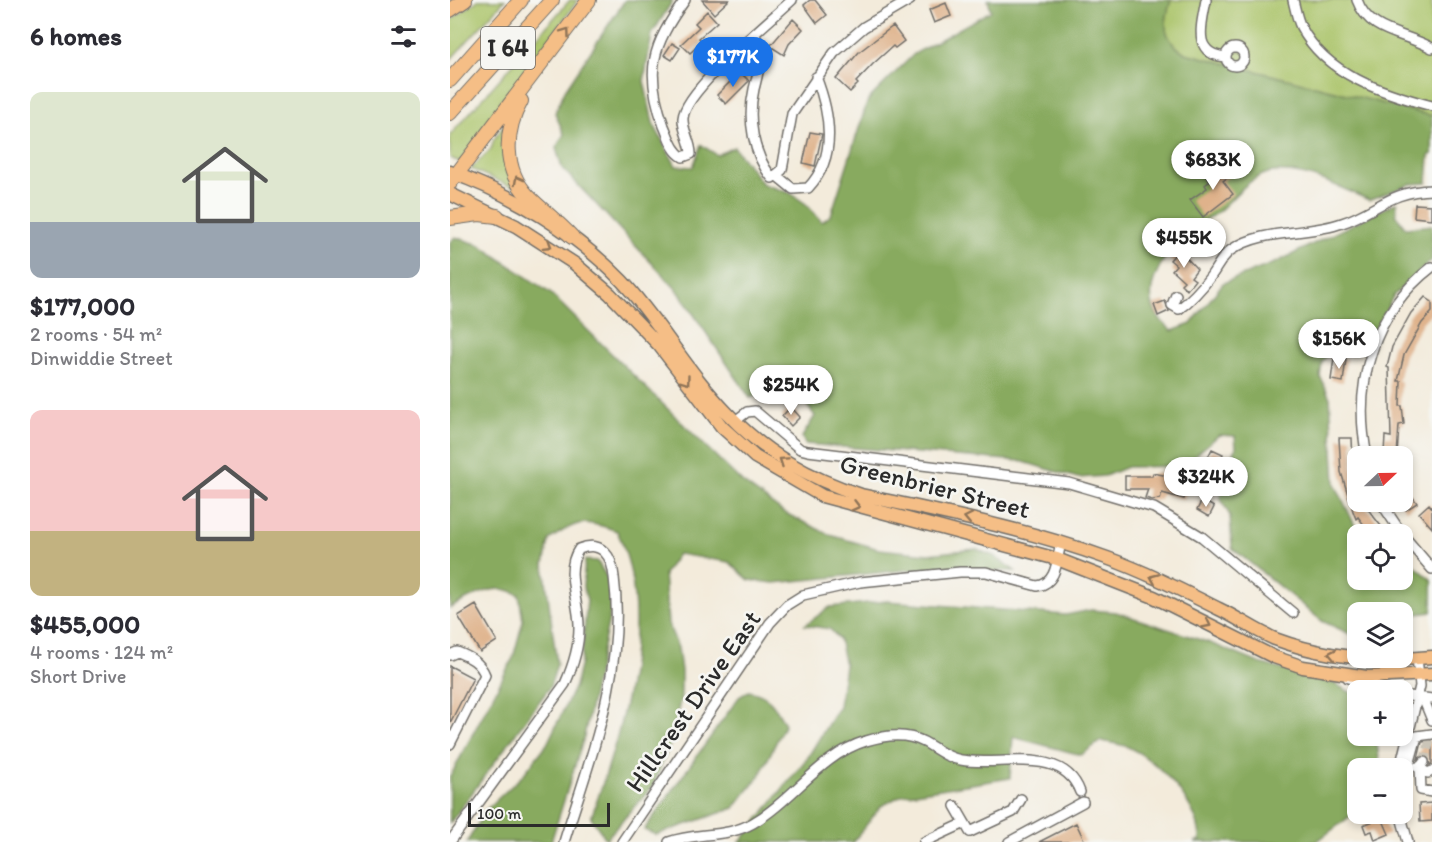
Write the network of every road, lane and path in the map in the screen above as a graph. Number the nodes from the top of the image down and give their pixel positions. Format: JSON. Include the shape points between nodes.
{"nodes":[{"id":1,"x":465,"y":0,"type":"edge"},
{"id":2,"x":521,"y":0,"type":"edge"},
{"id":3,"x":552,"y":0,"type":"edge"},
{"id":4,"x":589,"y":0,"type":"edge"},
{"id":5,"x":685,"y":0,"type":"edge"},
{"id":6,"x":792,"y":0,"type":"edge"},
{"id":7,"x":910,"y":0,"type":"edge"},
{"id":8,"x":1206,"y":0,"type":"edge"},
{"id":9,"x":1293,"y":0,"type":"edge"},
{"id":10,"x":1357,"y":0,"type":"edge"},
{"id":11,"x":450,"y":10,"type":"edge"},
{"id":12,"x":755,"y":35,"type":"junction"},
{"id":13,"x":1432,"y":48,"type":"edge"},
{"id":14,"x":1226,"y":57,"type":"dead end"},
{"id":15,"x":543,"y":63,"type":"junction"},
{"id":16,"x":816,"y":77,"type":"junction"},
{"id":17,"x":450,"y":80,"type":"edge"},
{"id":18,"x":1432,"y":106,"type":"edge"},
{"id":19,"x":450,"y":113,"type":"edge"},
{"id":20,"x":452,"y":176,"type":"edge"},
{"id":21,"x":777,"y":176,"type":"junction"},
{"id":22,"x":1432,"y":190,"type":"edge"},
{"id":23,"x":450,"y":194,"type":"edge"},
{"id":24,"x":497,"y":216,"type":"junction"},
{"id":25,"x":450,"y":218,"type":"edge"},
{"id":26,"x":572,"y":237,"type":"junction"},
{"id":27,"x":1432,"y":267,"type":"edge"},
{"id":28,"x":1176,"y":296,"type":"dead end"},
{"id":29,"x":735,"y":421,"type":"junction"},
{"id":30,"x":1366,"y":446,"type":"edge"},
{"id":31,"x":1061,"y":542,"type":"junction"},
{"id":32,"x":1413,"y":547,"type":"edge"},
{"id":33,"x":1057,"y":559,"type":"junction"},
{"id":34,"x":1432,"y":569,"type":"edge"},
{"id":35,"x":1293,"y":613,"type":"dead end"},
{"id":36,"x":450,"y":655,"type":"edge"},
{"id":37,"x":1432,"y":657,"type":"edge"},
{"id":38,"x":1418,"y":658,"type":"junction"},
{"id":39,"x":1317,"y":669,"type":"junction"},
{"id":40,"x":1426,"y":675,"type":"edge"},
{"id":41,"x":1354,"y":680,"type":"edge"},
{"id":42,"x":1424,"y":698,"type":"edge"},
{"id":43,"x":1413,"y":720,"type":"edge"},
{"id":44,"x":1432,"y":720,"type":"edge"},
{"id":45,"x":1413,"y":735,"type":"edge"},
{"id":46,"x":1431,"y":735,"type":"edge"},
{"id":47,"x":1417,"y":736,"type":"junction"},
{"id":48,"x":450,"y":744,"type":"edge"},
{"id":49,"x":1406,"y":758,"type":"edge"},
{"id":50,"x":1413,"y":764,"type":"edge"},
{"id":51,"x":1422,"y":764,"type":"junction"},
{"id":52,"x":1432,"y":771,"type":"edge"},
{"id":53,"x":1080,"y":792,"type":"dead end"},
{"id":54,"x":1432,"y":792,"type":"edge"},
{"id":55,"x":1021,"y":799,"type":"dead end"},
{"id":56,"x":1083,"y":802,"type":"dead end"},
{"id":57,"x":955,"y":806,"type":"dead end"},
{"id":58,"x":965,"y":823,"type":"junction"},
{"id":59,"x":1403,"y":824,"type":"edge"},
{"id":60,"x":726,"y":832,"type":"junction"},
{"id":61,"x":970,"y":832,"type":"junction"},
{"id":62,"x":450,"y":842,"type":"edge"},
{"id":63,"x":564,"y":842,"type":"edge"},
{"id":64,"x":622,"y":842,"type":"edge"},
{"id":65,"x":669,"y":842,"type":"edge"},
{"id":66,"x":719,"y":842,"type":"edge"},
{"id":67,"x":924,"y":842,"type":"edge"},
{"id":68,"x":975,"y":842,"type":"edge"},
{"id":69,"x":1009,"y":842,"type":"edge"},
{"id":70,"x":1407,"y":842,"type":"edge"}],
"edges":[{"from":1,"to":11,"type":"highway"},
{"from":2,"to":17,"type":"highway","number":"I 64"},
{"from":3,"to":19,"type":"highway","number":"I 64"},
{"from":15,"to":4,"type":"highway","one_way":true},
{"from":5,"to":12,"type":"street","via":[[660,37],[653,74],[664,125],[683,158],[691,154],[683,119],[687,105],[704,82]]},
{"from":6,"to":12,"type":"street"},
{"from":7,"to":16,"type":"street","via":[[847,40]]},
{"from":8,"to":14,"type":"street","via":[[1201,38],[1205,48],[1216,56]]},
{"from":9,"to":18,"type":"street","via":[[1301,27],[1326,59],[1388,94]]},
{"from":10,"to":13,"type":"street","via":[[1363,16]]},
{"from":12,"to":21,"type":"street","via":[[761,64],[752,109],[753,132],[763,166],[772,178]]},
{"from":15,"to":20,"type":"highway"},
{"from":26,"to":15,"type":"highway","one_way":true,"via":[[521,187],[508,155],[516,110]]},
{"from":16,"to":21,"type":"street","via":[[792,114],[782,170]]},
{"from":16,"to":21,"type":"street","via":[[827,105],[830,130],[817,178],[808,188],[793,189]]},
{"from":20,"to":26,"type":"main road","name":"Greenbrier Street","via":[[507,197]]},
{"from":22,"to":28,"type":"street","via":[[1400,193],[1344,223],[1263,236],[1241,245],[1228,252],[1179,309],[1172,305]]},
{"from":23,"to":24,"type":"main road","name":"Greenbrier Street"},
{"from":24,"to":25,"type":"highway"},
{"from":24,"to":33,"type":"main road","name":"Greenbrier Street","one_way":true,"via":[[551,247],[610,294],[659,345],[722,427],[776,471],[822,496]]},
{"from":26,"to":29,"type":"main road","name":"Greenbrier Street","via":[[623,283]]},
{"from":27,"to":30,"type":"street","via":[[1389,313],[1370,351],[1362,399]]},
{"from":31,"to":29,"type":"main road","name":"Greenbrier Street","one_way":true,"via":[[831,486],[789,465]]},
{"from":29,"to":35,"type":"street","via":[[755,411],[800,449],[808,451],[1069,483],[1154,508],[1202,537]]},
{"from":31,"to":33,"type":"street","name":"Hillcrest Drive East"},
{"from":38,"to":31,"type":"main road","name":"Greenbrier Street","one_way":true,"via":[[1344,656],[1294,645],[1168,584]]},
{"from":32,"to":34,"type":"street"},
{"from":33,"to":39,"type":"main road","name":"Greenbrier Street","one_way":true,"via":[[1154,597],[1274,657]]},
{"from":33,"to":64,"type":"street","name":"Hillcrest Drive East","via":[[1051,581],[1045,585],[986,572],[960,572],[860,582],[803,595],[787,605],[770,623]]},
{"from":36,"to":48,"type":"street","via":[[457,652],[469,657],[482,667],[485,675]]},
{"from":37,"to":38,"type":"main road","name":"Greenbrier Street"},
{"from":38,"to":40,"type":"street"},
{"from":39,"to":40,"type":"main road","name":"Greenbrier Street","via":[[1367,677]]},
{"from":39,"to":41,"type":"street"},
{"from":40,"to":42,"type":"street"},
{"from":42,"to":43,"type":"street"},
{"from":42,"to":44,"type":"street"},
{"from":45,"to":47,"type":"street"},
{"from":46,"to":47,"type":"street"},
{"from":47,"to":49,"type":"street"},
{"from":50,"to":51,"type":"street"},
{"from":51,"to":52,"type":"street","via":[[1428,773]]},
{"from":51,"to":54,"type":"street","via":[[1421,790]]},
{"from":53,"to":60,"type":"street","via":[[1075,780],[1054,765],[964,761],[913,738],[884,737],[842,752],[770,812],[752,824]]},
{"from":55,"to":61,"type":"street","via":[[1013,812]]},
{"from":56,"to":69,"type":"street"},
{"from":57,"to":58,"type":"street"},
{"from":58,"to":61,"type":"street"},
{"from":58,"to":67,"type":"street"},
{"from":59,"to":70,"type":"street"},
{"from":60,"to":65,"type":"street"},
{"from":60,"to":66,"type":"street"},
{"from":61,"to":68,"type":"street"},
{"from":62,"to":63,"type":"street","name":"Hillcrest Drive East","via":[[565,684],[573,665],[579,629],[573,562],[579,549],[593,546],[606,552],[613,565],[617,628],[604,718]]}]}
